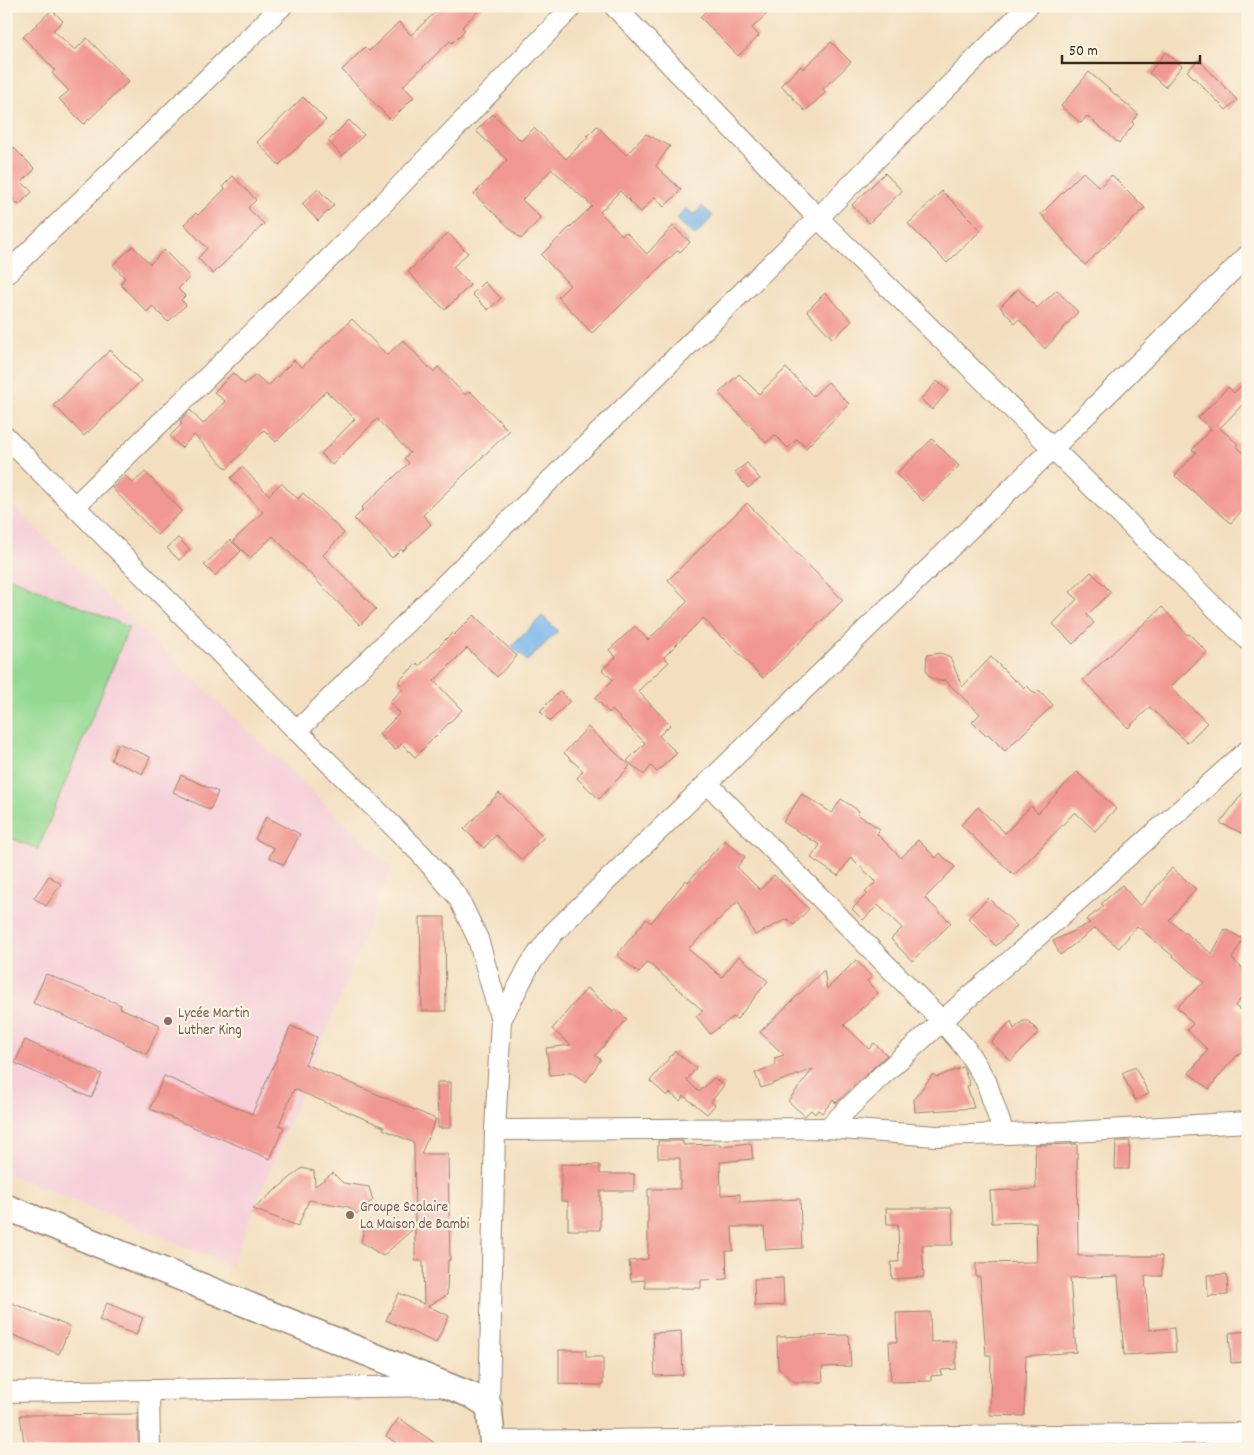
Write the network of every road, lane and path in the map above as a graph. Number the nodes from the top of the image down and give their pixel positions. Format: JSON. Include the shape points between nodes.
{"nodes":[{"id":1,"x":282,"y":6,"type":"edge"},
{"id":2,"x":573,"y":6,"type":"edge"},
{"id":3,"x":614,"y":6,"type":"edge"},
{"id":4,"x":1028,"y":6,"type":"edge"},
{"id":5,"x":818,"y":218,"type":"junction"},
{"id":6,"x":1248,"y":255,"type":"edge"},
{"id":7,"x":6,"y":274,"type":"edge"},
{"id":8,"x":6,"y":437,"type":"edge"},
{"id":9,"x":1053,"y":448,"type":"junction"},
{"id":10,"x":75,"y":506,"type":"junction"},
{"id":11,"x":1248,"y":640,"type":"edge"},
{"id":12,"x":297,"y":731,"type":"junction"},
{"id":13,"x":1248,"y":750,"type":"edge"},
{"id":14,"x":707,"y":784,"type":"junction"},
{"id":15,"x":501,"y":1020,"type":"junction"},
{"id":16,"x":942,"y":1021,"type":"junction"},
{"id":17,"x":1248,"y":1122,"type":"edge"},
{"id":18,"x":828,"y":1128,"type":"junction"},
{"id":19,"x":495,"y":1130,"type":"junction"},
{"id":20,"x":1004,"y":1134,"type":"junction"},
{"id":21,"x":6,"y":1207,"type":"edge"},
{"id":22,"x":449,"y":1386,"type":"junction"},
{"id":23,"x":149,"y":1391,"type":"junction"},
{"id":24,"x":6,"y":1392,"type":"edge"},
{"id":25,"x":489,"y":1406,"type":"junction"},
{"id":26,"x":1248,"y":1433,"type":"edge"},
{"id":27,"x":493,"y":1445,"type":"edge"},
{"id":28,"x":150,"y":1449,"type":"edge"}],
"edges":[{"from":1,"to":7,"type":"street"},
{"from":2,"to":10,"type":"street","via":[[346,241]]},
{"from":3,"to":5,"type":"street"},
{"from":4,"to":5,"type":"street"},
{"from":5,"to":9,"type":"street"},
{"from":5,"to":12,"type":"street"},
{"from":6,"to":9,"type":"street"},
{"from":8,"to":10,"type":"street"},
{"from":9,"to":11,"type":"street"},
{"from":9,"to":14,"type":"street"},
{"from":10,"to":12,"type":"street"},
{"from":12,"to":15,"type":"street","via":[[420,853],[458,897],[478,939]]},
{"from":13,"to":16,"type":"street"},
{"from":14,"to":15,"type":"street","via":[[554,932],[529,966]]},
{"from":14,"to":16,"type":"street"},
{"from":15,"to":19,"type":"street"},
{"from":16,"to":18,"type":"street"},
{"from":16,"to":20,"type":"street","via":[[966,1049],[986,1081]]},
{"from":17,"to":20,"type":"street"},
{"from":18,"to":19,"type":"street"},
{"from":18,"to":20,"type":"street","via":[[936,1136]]},
{"from":19,"to":25,"type":"street"},
{"from":21,"to":22,"type":"street"},
{"from":22,"to":23,"type":"street"},
{"from":22,"to":25,"type":"street"},
{"from":23,"to":24,"type":"street"},
{"from":23,"to":28,"type":"street"},
{"from":25,"to":27,"type":"street"},
{"from":26,"to":27,"type":"street"}]}
